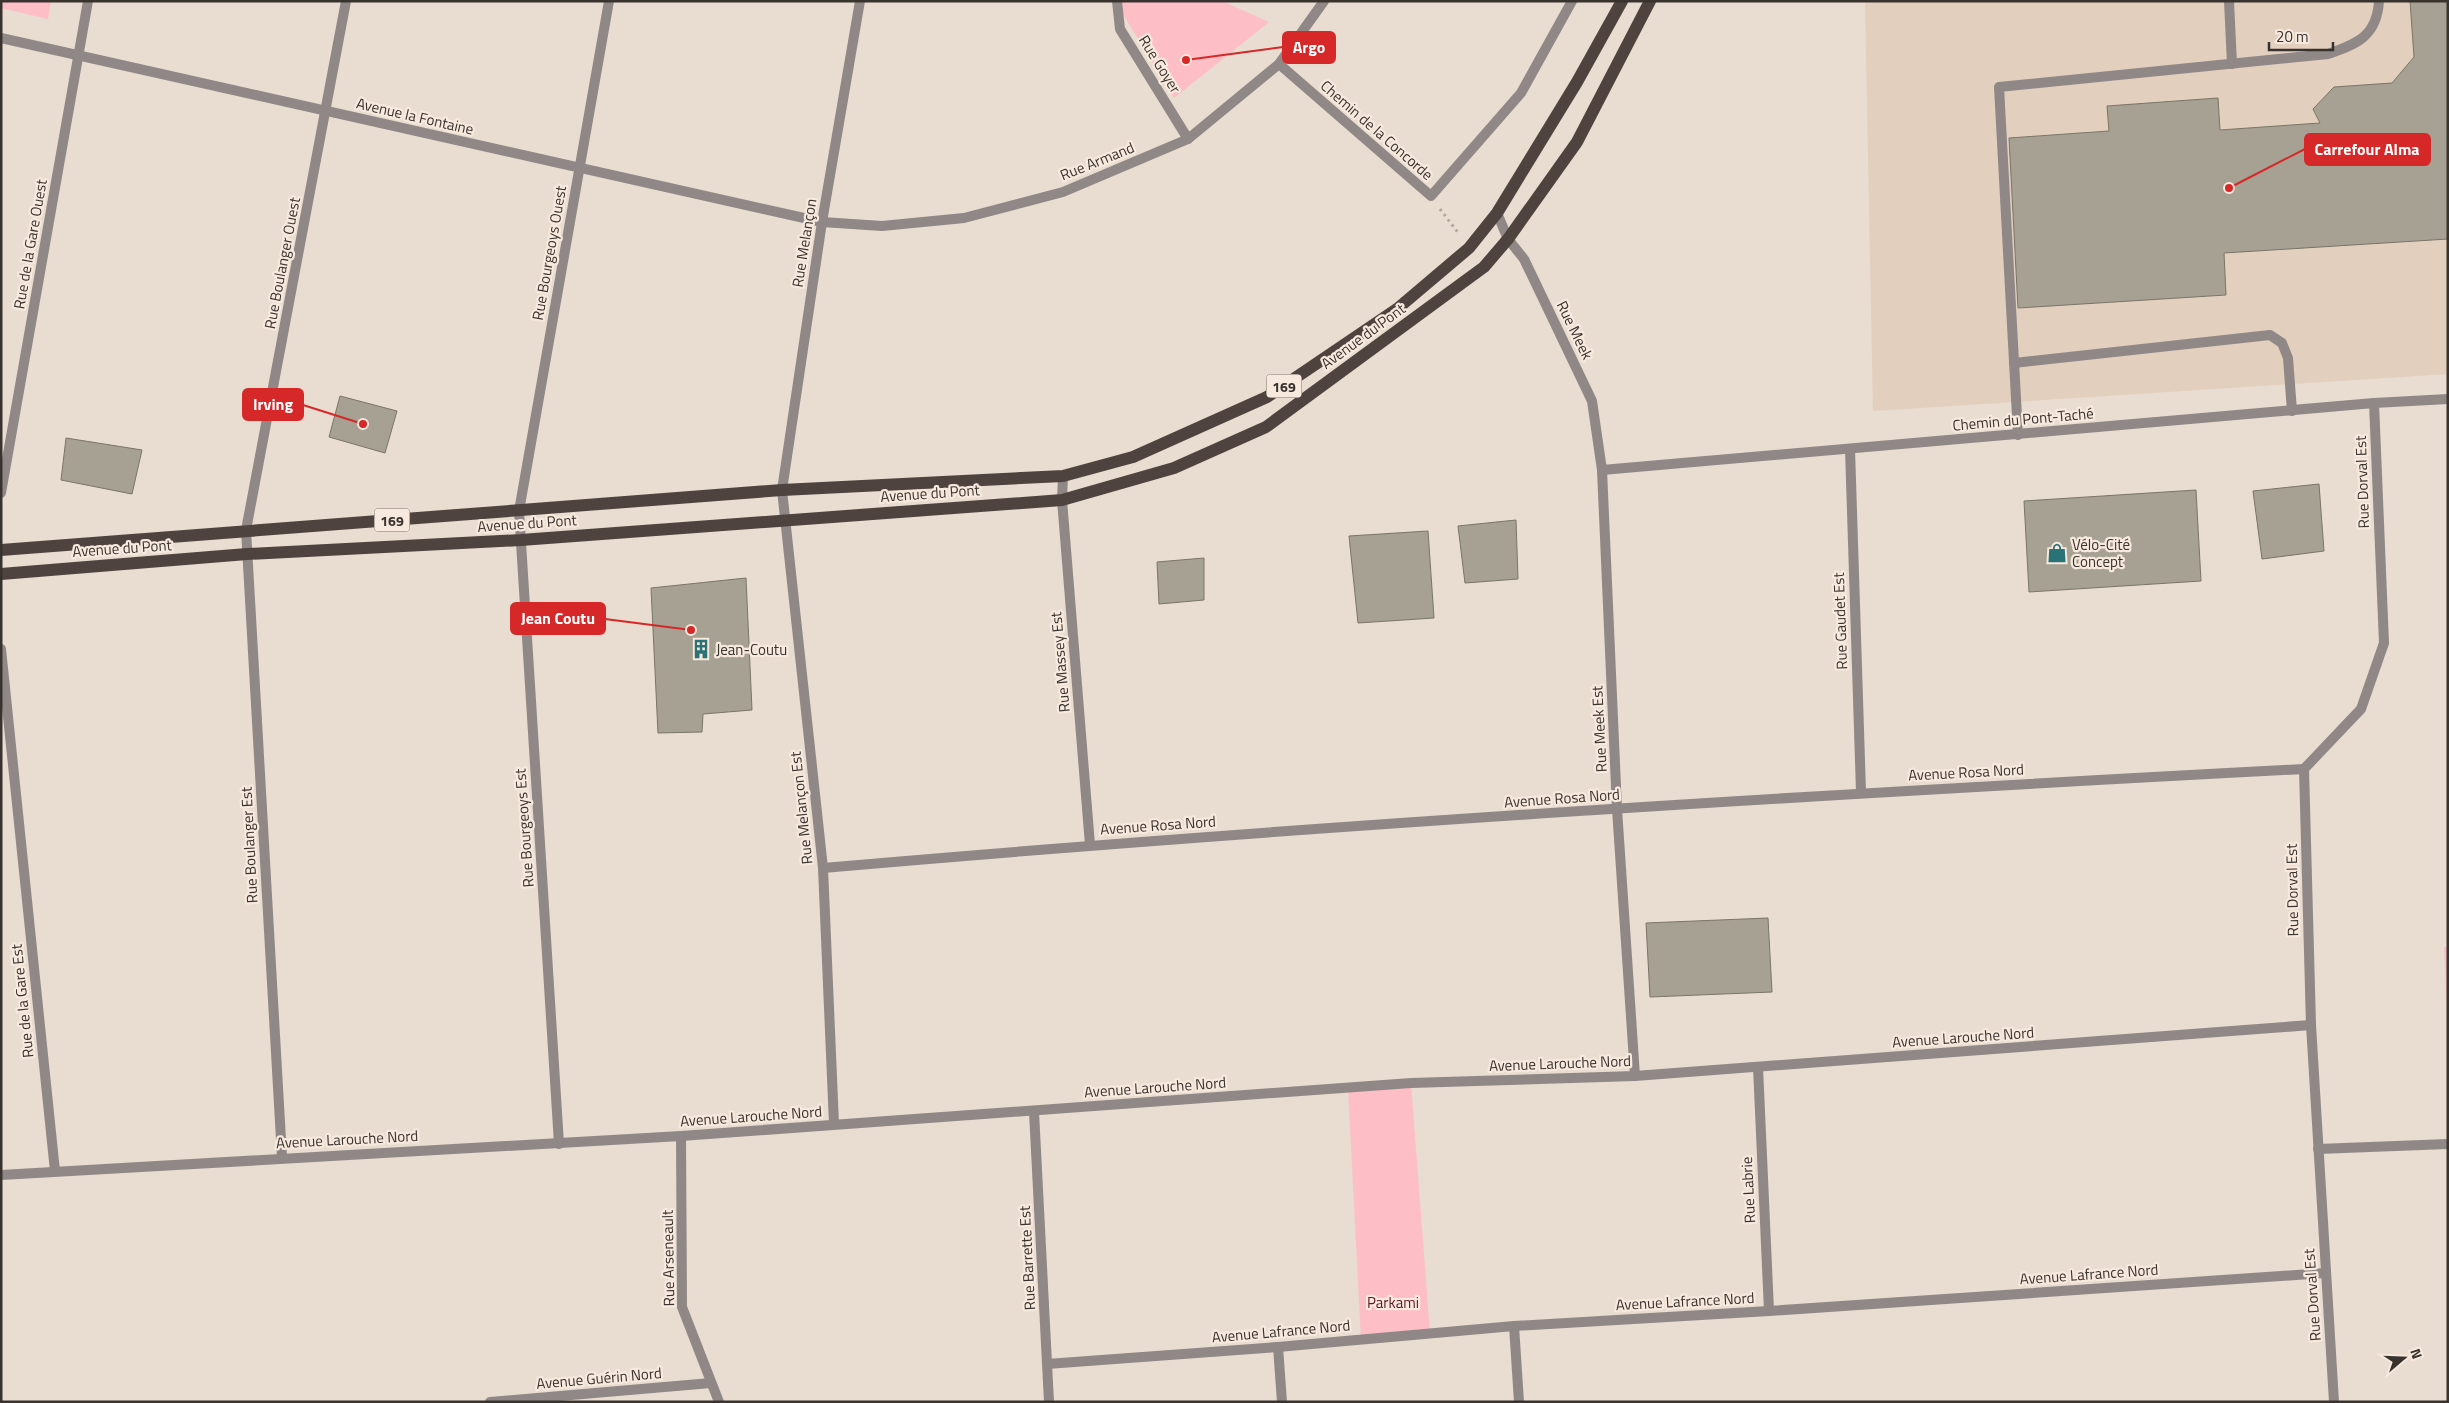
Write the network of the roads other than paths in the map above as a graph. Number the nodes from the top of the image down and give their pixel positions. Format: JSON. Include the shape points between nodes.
{"nodes":[{"id":1,"x":88,"y":1,"type":"edge"},
{"id":2,"x":346,"y":1,"type":"edge"},
{"id":3,"x":609,"y":1,"type":"edge"},
{"id":4,"x":860,"y":1,"type":"edge"},
{"id":5,"x":1117,"y":1,"type":"edge"},
{"id":6,"x":1324,"y":1,"type":"edge"},
{"id":7,"x":1572,"y":1,"type":"edge"},
{"id":8,"x":1622,"y":1,"type":"edge"},
{"id":9,"x":1650,"y":1,"type":"edge"},
{"id":10,"x":2229,"y":1,"type":"edge"},
{"id":11,"x":2379,"y":1,"type":"edge"},
{"id":12,"x":1,"y":38,"type":"edge"},
{"id":13,"x":78,"y":56,"type":"junction"},
{"id":14,"x":1280,"y":64,"type":"junction"},
{"id":15,"x":2232,"y":64,"type":"junction"},
{"id":16,"x":327,"y":111,"type":"junction"},
{"id":17,"x":1188,"y":139,"type":"junction"},
{"id":18,"x":580,"y":168,"type":"junction"},
{"id":19,"x":1497,"y":213,"type":"junction"},
{"id":20,"x":822,"y":222,"type":"junction"},
{"id":21,"x":1508,"y":239,"type":"junction"},
{"id":22,"x":2014,"y":363,"type":"junction"},
{"id":23,"x":2448,"y":399,"type":"edge"},
{"id":24,"x":2374,"y":403,"type":"junction"},
{"id":25,"x":2292,"y":410,"type":"junction"},
{"id":26,"x":2018,"y":434,"type":"junction"},
{"id":27,"x":1850,"y":449,"type":"junction"},
{"id":28,"x":1602,"y":470,"type":"junction"},
{"id":29,"x":1064,"y":476,"type":"junction"},
{"id":30,"x":782,"y":490,"type":"junction"},
{"id":31,"x":1,"y":493,"type":"edge"},
{"id":32,"x":1062,"y":500,"type":"junction"},
{"id":33,"x":519,"y":511,"type":"junction"},
{"id":34,"x":785,"y":520,"type":"junction"},
{"id":35,"x":246,"y":530,"type":"junction"},
{"id":36,"x":520,"y":540,"type":"junction"},
{"id":37,"x":1,"y":550,"type":"edge"},
{"id":38,"x":247,"y":554,"type":"junction"},
{"id":39,"x":1,"y":574,"type":"edge"},
{"id":40,"x":1,"y":649,"type":"edge"},
{"id":41,"x":2304,"y":769,"type":"junction"},
{"id":42,"x":1861,"y":792,"type":"junction"},
{"id":43,"x":1617,"y":809,"type":"junction"},
{"id":44,"x":1090,"y":845,"type":"junction"},
{"id":45,"x":823,"y":868,"type":"junction"},
{"id":46,"x":2311,"y":1026,"type":"junction"},
{"id":47,"x":1758,"y":1067,"type":"junction"},
{"id":48,"x":1635,"y":1076,"type":"junction"},
{"id":49,"x":1034,"y":1112,"type":"junction"},
{"id":50,"x":834,"y":1124,"type":"junction"},
{"id":51,"x":681,"y":1136,"type":"junction"},
{"id":52,"x":559,"y":1144,"type":"junction"},
{"id":53,"x":2448,"y":1144,"type":"edge"},
{"id":54,"x":2318,"y":1149,"type":"junction"},
{"id":55,"x":282,"y":1157,"type":"junction"},
{"id":56,"x":55,"y":1171,"type":"junction"},
{"id":57,"x":1,"y":1175,"type":"edge"},
{"id":58,"x":2325,"y":1273,"type":"junction"},
{"id":59,"x":1769,"y":1311,"type":"junction"},
{"id":60,"x":1514,"y":1326,"type":"junction"},
{"id":61,"x":1278,"y":1347,"type":"junction"},
{"id":62,"x":1047,"y":1364,"type":"junction"},
{"id":63,"x":711,"y":1383,"type":"junction"},
{"id":64,"x":490,"y":1402,"type":"edge"},
{"id":65,"x":720,"y":1402,"type":"edge"},
{"id":66,"x":1049,"y":1402,"type":"edge"},
{"id":67,"x":1282,"y":1402,"type":"edge"},
{"id":68,"x":1519,"y":1402,"type":"edge"},
{"id":69,"x":2334,"y":1402,"type":"edge"}],
"edges":[{"from":1,"to":13,"type":"street","name":"Rue de la Gare Ouest"},
{"from":2,"to":16,"type":"street","name":"Rue Boulanger Ouest"},
{"from":3,"to":18,"type":"street","name":"Rue Bourgeoys Ouest"},
{"from":4,"to":20,"type":"street","name":"Rue Melançon"},
{"from":5,"to":17,"type":"street","name":"Rue Goyer","via":[[1120,29]]},
{"from":6,"to":14,"type":"street","name":"Rue Armand"},
{"from":7,"to":14,"type":"street","name":"Chemin de la Concorde","via":[[1521,93],[1431,196]]},
{"from":8,"to":19,"type":"main road","name":"Avenue du Pont","number":"169"},
{"from":9,"to":21,"type":"main road","name":"Avenue du Pont","via":[[1577,142]]},
{"from":10,"to":15,"type":"street"},
{"from":11,"to":15,"type":"street","via":[[2374,23],[2354,45],[2328,54]]},
{"from":12,"to":13,"type":"street","name":"Avenue la Fontaine"},
{"from":13,"to":16,"type":"street","name":"Avenue la Fontaine"},
{"from":13,"to":31,"type":"street","name":"Rue de la Gare Ouest"},
{"from":14,"to":17,"type":"street","name":"Rue Armand"},
{"from":15,"to":22,"type":"street","via":[[1999,86]]},
{"from":16,"to":18,"type":"street","name":"Avenue la Fontaine"},
{"from":16,"to":35,"type":"street","name":"Rue Boulanger Ouest"},
{"from":17,"to":20,"type":"street","name":"Rue Armand","via":[[1063,192],[964,218],[882,226]]},
{"from":18,"to":20,"type":"street","name":"Avenue la Fontaine"},
{"from":18,"to":33,"type":"street","name":"Rue Bourgeoys Ouest"},
{"from":19,"to":21,"type":"street","name":"Rue Meek"},
{"from":19,"to":29,"type":"main road","name":"Avenue du Pont","number":"169","via":[[1469,248],[1397,309],[1267,397],[1133,456]]},
{"from":20,"to":30,"type":"street","name":"Rue Melançon"},
{"from":21,"to":28,"type":"street","name":"Rue Meek","via":[[1524,259],[1592,401]]},
{"from":21,"to":32,"type":"main road","name":"Avenue du Pont","via":[[1484,267],[1266,427],[1174,468]]},
{"from":22,"to":25,"type":"street","via":[[2270,335],[2282,343],[2288,358]]},
{"from":22,"to":26,"type":"street"},
{"from":23,"to":24,"type":"street","name":"Chemin du Pont-Taché"},
{"from":24,"to":25,"type":"street","name":"Chemin du Pont-Taché"},
{"from":24,"to":41,"type":"street","name":"Rue Dorval Est","via":[[2384,643],[2360,709]]},
{"from":25,"to":26,"type":"street","name":"Chemin du Pont-Taché"},
{"from":26,"to":27,"type":"street","name":"Chemin du Pont-Taché"},
{"from":27,"to":28,"type":"street","name":"Chemin du Pont-Taché"},
{"from":27,"to":42,"type":"street","name":"Rue Gaudet Est"},
{"from":28,"to":43,"type":"street","name":"Rue Meek Est"},
{"from":29,"to":30,"type":"main road","name":"Avenue du Pont","number":"169"},
{"from":29,"to":32,"type":"street","name":"Rue Massey Est"},
{"from":30,"to":33,"type":"main road","name":"Avenue du Pont","number":"169"},
{"from":30,"to":34,"type":"street","name":"Rue Melançon Est"},
{"from":32,"to":34,"type":"main road","name":"Avenue du Pont"},
{"from":32,"to":44,"type":"street","name":"Rue Massey Est"},
{"from":33,"to":35,"type":"main road","name":"Avenue du Pont","number":"169"},
{"from":33,"to":36,"type":"street","name":"Rue Bourgeoys Est"},
{"from":34,"to":36,"type":"main road","name":"Avenue du Pont"},
{"from":34,"to":45,"type":"street","name":"Rue Melançon Est"},
{"from":35,"to":37,"type":"main road","name":"Avenue du Pont","number":"169"},
{"from":35,"to":38,"type":"street","name":"Rue Boulanger Est"},
{"from":36,"to":38,"type":"main road","name":"Avenue du Pont"},
{"from":36,"to":52,"type":"street","name":"Rue Bourgeoys Est"},
{"from":38,"to":39,"type":"main road","name":"Avenue du Pont"},
{"from":38,"to":55,"type":"street","name":"Rue Boulanger Est"},
{"from":40,"to":56,"type":"street","name":"Rue de la Gare Est"},
{"from":41,"to":42,"type":"street","name":"Avenue Rosa Nord"},
{"from":41,"to":46,"type":"street","name":"Rue Dorval Est"},
{"from":42,"to":43,"type":"street","name":"Avenue Rosa Nord"},
{"from":43,"to":44,"type":"street","name":"Avenue Rosa Nord"},
{"from":43,"to":48,"type":"street","name":"Rue Meek Est"},
{"from":44,"to":45,"type":"street","name":"Avenue Rosa Nord"},
{"from":45,"to":50,"type":"street","name":"Rue Melançon Est"},
{"from":46,"to":47,"type":"street","name":"Avenue Larouche Nord"},
{"from":46,"to":54,"type":"street","name":"Rue Dorval Est"},
{"from":47,"to":48,"type":"street","name":"Avenue Larouche Nord"},
{"from":47,"to":59,"type":"street","name":"Rue Labrie"},
{"from":48,"to":49,"type":"street","name":"Avenue Larouche Nord","via":[[1411,1083]]},
{"from":49,"to":50,"type":"street","name":"Avenue Larouche Nord"},
{"from":49,"to":62,"type":"street","name":"Rue Barrette Est"},
{"from":50,"to":51,"type":"street","name":"Avenue Larouche Nord"},
{"from":51,"to":52,"type":"street","name":"Avenue Larouche Nord"},
{"from":51,"to":63,"type":"street","name":"Rue Arseneault","via":[[682,1307]]},
{"from":52,"to":55,"type":"street","name":"Avenue Larouche Nord"},
{"from":53,"to":54,"type":"street"},
{"from":54,"to":58,"type":"street","name":"Rue Dorval Est"},
{"from":55,"to":56,"type":"street","name":"Avenue Larouche Nord"},
{"from":56,"to":57,"type":"street","name":"Avenue Larouche Nord"},
{"from":58,"to":59,"type":"street","name":"Avenue Lafrance Nord"},
{"from":58,"to":69,"type":"street","name":"Rue Dorval Est"},
{"from":59,"to":60,"type":"street","name":"Avenue Lafrance Nord"},
{"from":60,"to":61,"type":"street","name":"Avenue Lafrance Nord"},
{"from":60,"to":68,"type":"street"},
{"from":61,"to":62,"type":"street","name":"Avenue Lafrance Nord"},
{"from":61,"to":67,"type":"street"},
{"from":62,"to":66,"type":"street","name":"Rue Barrette Est"},
{"from":63,"to":64,"type":"street","name":"Avenue Guérin Nord"},
{"from":63,"to":65,"type":"street","name":"Rue Arseneault"}]}
